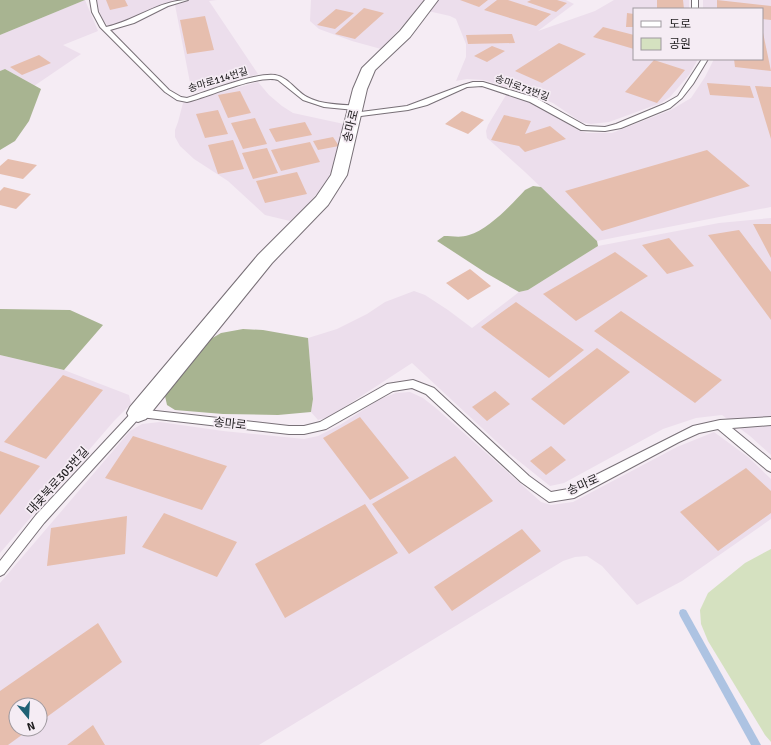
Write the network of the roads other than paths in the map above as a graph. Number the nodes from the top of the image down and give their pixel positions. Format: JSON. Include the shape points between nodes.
{"nodes":[{"id":1,"x":93,"y":0,"type":"edge"},
{"id":2,"x":185,"y":0,"type":"edge"},
{"id":3,"x":432,"y":0,"type":"edge"},
{"id":4,"x":105,"y":30,"type":"junction"},
{"id":5,"x":704,"y":60,"type":"edge"},
{"id":6,"x":354,"y":112,"type":"junction"},
{"id":7,"x":138,"y":413,"type":"junction"},
{"id":8,"x":771,"y":422,"type":"edge"},
{"id":9,"x":720,"y":424,"type":"junction"},
{"id":10,"x":771,"y":467,"type":"edge"},
{"id":11,"x":0,"y":570,"type":"edge"}],
"edges":[{"from":1,"to":4,"type":"lane","name":"송마로114번길","via":[[95,12]]},
{"from":2,"to":4,"type":"lane","via":[[161,6],[137,19]]},
{"from":3,"to":6,"type":"street","name":"송마로","via":[[405,34],[368,68]]},
{"from":4,"to":6,"type":"lane","name":"송마로114번길","via":[[167,92],[179,99],[196,98],[264,76],[280,79],[305,99]]},
{"from":5,"to":6,"type":"lane","name":"송마로73번길","via":[[680,97],[667,106],[605,129],[584,128],[533,100],[483,84],[473,84],[408,108]]},
{"from":6,"to":7,"type":"street","name":"송마로","via":[[339,175],[322,201],[265,259]]},
{"from":7,"to":9,"type":"lane","name":"송마로","via":[[304,430],[322,426],[391,387],[413,384],[430,391],[525,479],[549,497],[570,494],[675,439]]},
{"from":7,"to":11,"type":"lane","name":"대곶북로305번길","via":[[40,519]]},
{"from":8,"to":9,"type":"lane","name":"송마로"},
{"from":9,"to":10,"type":"lane"}]}
